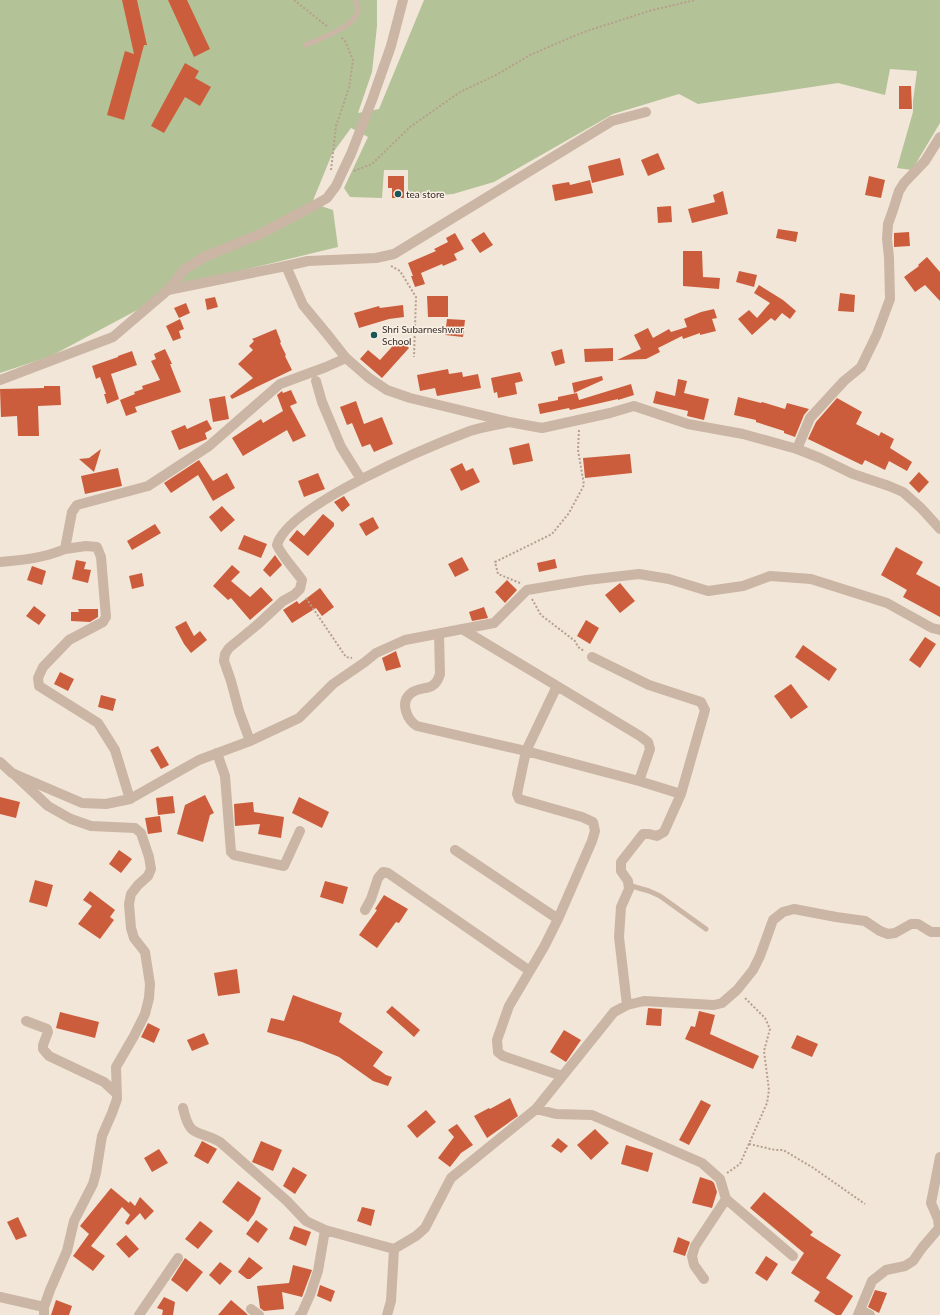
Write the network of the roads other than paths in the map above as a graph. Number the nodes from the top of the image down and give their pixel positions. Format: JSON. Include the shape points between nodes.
{"nodes":[{"id":1,"x":356,"y":0,"type":"edge"},
{"id":2,"x":403,"y":0,"type":"edge"},
{"id":3,"x":306,"y":45,"type":"dead end"},
{"id":4,"x":646,"y":112,"type":"dead end"},
{"id":5,"x":940,"y":137,"type":"edge"},
{"id":6,"x":286,"y":266,"type":"junction"},
{"id":7,"x":168,"y":290,"type":"junction"},
{"id":8,"x":346,"y":358,"type":"junction"},
{"id":9,"x":0,"y":380,"type":"edge"},
{"id":10,"x":316,"y":381,"type":"dead end"},
{"id":11,"x":509,"y":422,"type":"junction"},
{"id":12,"x":798,"y":449,"type":"junction"},
{"id":13,"x":361,"y":479,"type":"junction"},
{"id":14,"x":940,"y":529,"type":"edge"},
{"id":15,"x":65,"y":549,"type":"junction"},
{"id":16,"x":0,"y":562,"type":"edge"},
{"id":17,"x":462,"y":629,"type":"junction"},
{"id":18,"x":940,"y":630,"type":"edge"},
{"id":19,"x":439,"y":634,"type":"junction"},
{"id":20,"x":592,"y":657,"type":"road end"},
{"id":21,"x":557,"y":686,"type":"junction"},
{"id":22,"x":250,"y":741,"type":"junction"},
{"id":23,"x":526,"y":752,"type":"junction"},
{"id":24,"x":217,"y":753,"type":"junction"},
{"id":25,"x":0,"y":762,"type":"edge"},
{"id":26,"x":12,"y":773,"type":"junction"},
{"id":27,"x":639,"y":781,"type":"junction"},
{"id":28,"x":681,"y":794,"type":"junction"},
{"id":29,"x":130,"y":799,"type":"junction"},
{"id":30,"x":300,"y":831,"type":"dead end"},
{"id":31,"x":455,"y":850,"type":"dead end"},
{"id":32,"x":628,"y":885,"type":"junction"},
{"id":33,"x":365,"y":910,"type":"dead end"},
{"id":34,"x":558,"y":919,"type":"junction"},
{"id":35,"x":706,"y":929,"type":"dead end"},
{"id":36,"x":940,"y":932,"type":"edge"},
{"id":37,"x":530,"y":971,"type":"junction"},
{"id":38,"x":627,"y":1005,"type":"junction"},
{"id":39,"x":26,"y":1021,"type":"dead end"},
{"id":40,"x":562,"y":1076,"type":"junction"},
{"id":41,"x":116,"y":1093,"type":"junction"},
{"id":42,"x":183,"y":1108,"type":"dead end"},
{"id":43,"x":536,"y":1108,"type":"junction"},
{"id":44,"x":940,"y":1157,"type":"edge"},
{"id":45,"x":726,"y":1199,"type":"junction"},
{"id":46,"x":325,"y":1230,"type":"junction"},
{"id":47,"x":394,"y":1249,"type":"junction"},
{"id":48,"x":793,"y":1256,"type":"dead end"},
{"id":49,"x":178,"y":1258,"type":"dead end"},
{"id":50,"x":704,"y":1280,"type":"dead end"},
{"id":51,"x":0,"y":1297,"type":"edge"},
{"id":52,"x":251,"y":1309,"type":"dead end"},
{"id":53,"x":44,"y":1311,"type":"edge"},
{"id":54,"x":859,"y":1312,"type":"edge"},
{"id":55,"x":139,"y":1315,"type":"edge"},
{"id":56,"x":259,"y":1315,"type":"edge"},
{"id":57,"x":300,"y":1315,"type":"edge"},
{"id":58,"x":387,"y":1315,"type":"edge"},
{"id":59,"x":870,"y":1315,"type":"edge"}],
"edges":[{"from":1,"to":3,"type":"lane","via":[[358,10],[349,23]]},
{"from":2,"to":7,"type":"street","via":[[391,46],[372,100],[341,175],[328,198],[258,235],[204,256],[184,270]]},
{"from":4,"to":6,"type":"street","via":[[612,121],[394,254],[376,258],[308,261]]},
{"from":5,"to":12,"type":"street","via":[[925,161],[899,191],[888,224],[890,299],[877,334],[861,367],[844,381],[810,418]]},
{"from":6,"to":7,"type":"street"},
{"from":6,"to":8,"type":"street","via":[[303,305]]},
{"from":7,"to":9,"type":"street","via":[[113,337]]},
{"from":8,"to":11,"type":"street","via":[[368,378],[387,390]]},
{"from":8,"to":15,"type":"street","via":[[280,384],[209,446],[148,486],[77,505],[72,512]]},
{"from":10,"to":13,"type":"street","via":[[341,446]]},
{"from":11,"to":12,"type":"street","via":[[542,428],[634,406],[688,424],[743,434]]},
{"from":11,"to":13,"type":"street","via":[[471,431]]},
{"from":12,"to":14,"type":"street","via":[[853,474],[902,492]]},
{"from":13,"to":22,"type":"street","via":[[307,512],[279,539],[277,545],[281,554],[302,580],[300,589],[283,601],[225,654],[224,661]]},
{"from":15,"to":16,"type":"street","via":[[30,560]]},
{"from":15,"to":29,"type":"street","via":[[97,547],[106,617],[103,622],[69,640],[43,667],[38,678],[39,686],[98,722],[115,750]]},
{"from":17,"to":18,"type":"street","via":[[494,623],[527,590],[639,574],[669,579],[708,591],[743,586],[770,576],[811,579],[886,603]]},
{"from":17,"to":19,"type":"street"},
{"from":17,"to":21,"type":"street"},
{"from":19,"to":22,"type":"street","via":[[405,640],[376,653],[333,684],[299,718]]},
{"from":19,"to":23,"type":"street","via":[[440,674],[431,687],[412,692],[407,697],[406,714],[410,722],[417,726]]},
{"from":20,"to":28,"type":"street","via":[[649,685],[700,702],[705,710]]},
{"from":21,"to":23,"type":"street"},
{"from":21,"to":27,"type":"street","via":[[648,742],[650,749]]},
{"from":22,"to":24,"type":"street"},
{"from":23,"to":27,"type":"street"},
{"from":23,"to":34,"type":"street","via":[[517,794],[519,800],[593,822],[592,841]]},
{"from":24,"to":29,"type":"street","via":[[199,760]]},
{"from":24,"to":30,"type":"street","via":[[225,776],[231,852],[234,855],[284,866]]},
{"from":25,"to":26,"type":"street"},
{"from":26,"to":29,"type":"street","via":[[82,804],[106,804]]},
{"from":26,"to":41,"type":"street","via":[[48,806],[71,819],[91,826],[135,828],[141,833],[150,857],[152,869],[132,894],[129,904],[134,938],[145,952],[150,998],[145,1014],[116,1067]]},
{"from":27,"to":28,"type":"street"},
{"from":28,"to":32,"type":"street","via":[[664,832],[657,836],[643,834],[621,862],[621,871]]},
{"from":31,"to":34,"type":"street"},
{"from":32,"to":35,"type":"lane","via":[[660,896]]},
{"from":32,"to":38,"type":"street","via":[[629,889],[621,907],[619,937]]},
{"from":33,"to":37,"type":"street","via":[[378,878],[383,872],[388,873]]},
{"from":34,"to":37,"type":"street"},
{"from":36,"to":38,"type":"street","via":[[931,932],[918,924],[911,924],[888,934],[865,921],[794,908],[783,912],[774,920],[753,970],[737,990],[722,1003],[714,1005],[644,1001]]},
{"from":37,"to":40,"type":"street","via":[[509,1006],[496,1040],[498,1052]]},
{"from":38,"to":40,"type":"street","via":[[614,1012]]},
{"from":39,"to":41,"type":"street","via":[[47,1029],[43,1050],[49,1056],[104,1082]]},
{"from":40,"to":43,"type":"street"},
{"from":41,"to":53,"type":"street","via":[[117,1099],[102,1136],[93,1184],[74,1221],[67,1251]]},
{"from":42,"to":46,"type":"street","via":[[189,1127],[194,1132],[220,1142],[288,1201],[306,1222]]},
{"from":43,"to":45,"type":"street","via":[[556,1114],[592,1115],[702,1163],[720,1179]]},
{"from":43,"to":47,"type":"street","via":[[451,1178],[424,1228]]},
{"from":44,"to":54,"type":"street","via":[[931,1203],[939,1228],[913,1261],[905,1266],[886,1270],[872,1281]]},
{"from":45,"to":48,"type":"street"},
{"from":45,"to":50,"type":"street","via":[[695,1246],[692,1256],[694,1265]]},
{"from":46,"to":47,"type":"street"},
{"from":46,"to":57,"type":"street","via":[[318,1271]]},
{"from":47,"to":58,"type":"street","via":[[391,1300]]},
{"from":49,"to":55,"type":"street"},
{"from":51,"to":53,"type":"street"},
{"from":52,"to":56,"type":"street"},
{"from":54,"to":59,"type":"street"}]}
